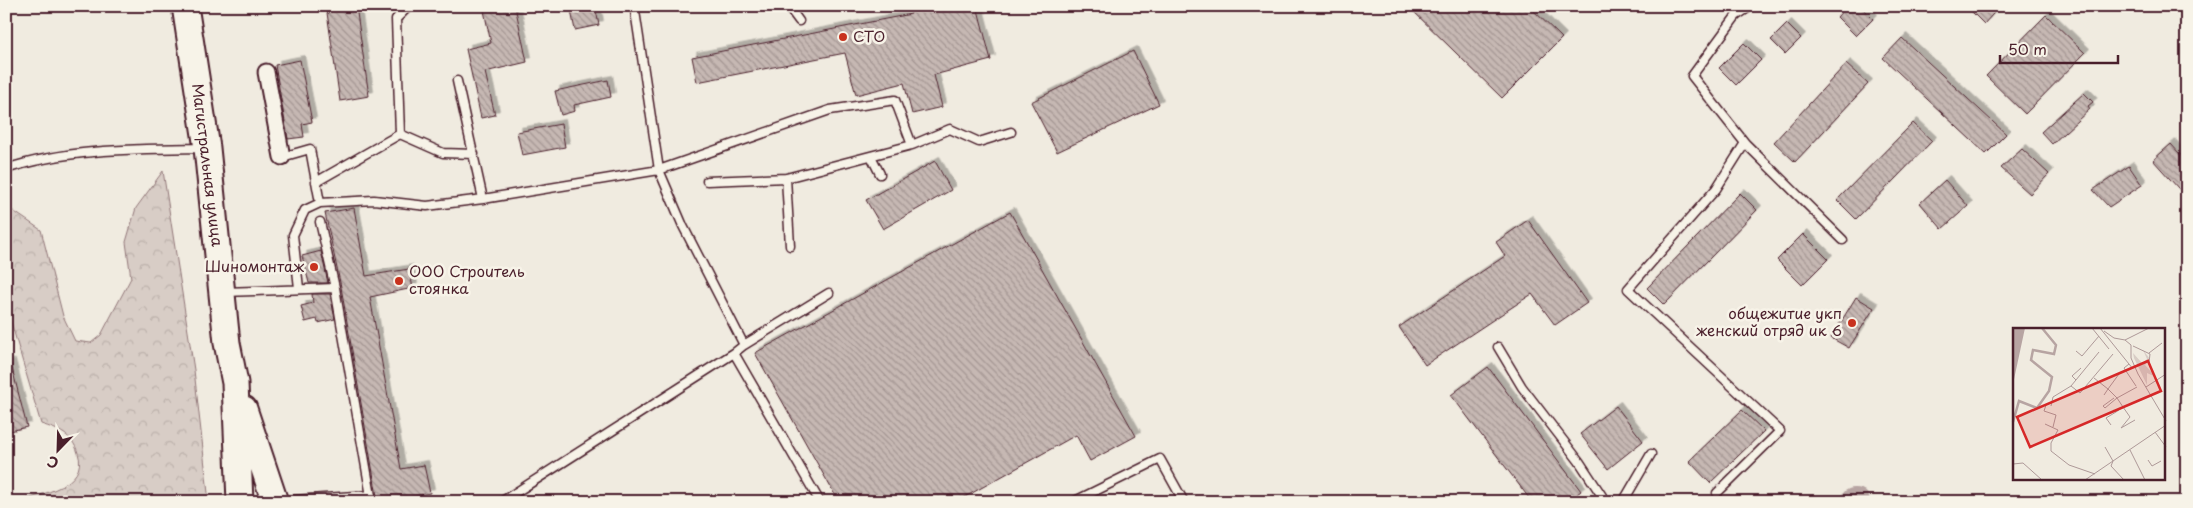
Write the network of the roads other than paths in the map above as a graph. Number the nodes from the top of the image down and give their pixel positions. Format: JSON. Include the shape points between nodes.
{"nodes":[{"id":1,"x":186,"y":6,"type":"edge"},
{"id":2,"x":409,"y":6,"type":"edge"},
{"id":3,"x":788,"y":6,"type":"edge"},
{"id":4,"x":1751,"y":6,"type":"edge"},
{"id":5,"x":636,"y":8,"type":"edge"},
{"id":6,"x":799,"y":20,"type":"dead end"},
{"id":7,"x":266,"y":72,"type":"dead end"},
{"id":8,"x":457,"y":81,"type":"dead end"},
{"id":9,"x":1011,"y":132,"type":"dead end"},
{"id":10,"x":400,"y":134,"type":"junction"},
{"id":11,"x":1745,"y":143,"type":"junction"},
{"id":12,"x":912,"y":145,"type":"junction"},
{"id":13,"x":206,"y":148,"type":"junction"},
{"id":14,"x":474,"y":154,"type":"junction"},
{"id":15,"x":282,"y":156,"type":"joint"},
{"id":16,"x":871,"y":156,"type":"junction"},
{"id":17,"x":6,"y":169,"type":"edge"},
{"id":18,"x":659,"y":170,"type":"junction"},
{"id":19,"x":880,"y":174,"type":"dead end"},
{"id":20,"x":786,"y":178,"type":"junction"},
{"id":21,"x":707,"y":181,"type":"dead end"},
{"id":22,"x":316,"y":182,"type":"junction"},
{"id":23,"x":484,"y":199,"type":"junction"},
{"id":24,"x":320,"y":203,"type":"junction"},
{"id":25,"x":320,"y":222,"type":"dead end"},
{"id":26,"x":1843,"y":240,"type":"dead end"},
{"id":27,"x":790,"y":246,"type":"dead end"},
{"id":28,"x":300,"y":288,"type":"junction"},
{"id":29,"x":334,"y":288,"type":"junction"},
{"id":30,"x":222,"y":292,"type":"junction"},
{"id":31,"x":829,"y":293,"type":"dead end"},
{"id":32,"x":744,"y":345,"type":"junction"},
{"id":33,"x":1498,"y":347,"type":"dead end"},
{"id":34,"x":734,"y":353,"type":"junction"},
{"id":35,"x":234,"y":384,"type":"junction"},
{"id":36,"x":1651,"y":454,"type":"dead end"},
{"id":37,"x":1717,"y":493,"type":"dead end"},
{"id":38,"x":371,"y":498,"type":"edge"},
{"id":39,"x":275,"y":501,"type":"edge"},
{"id":40,"x":240,"y":502,"type":"edge"},
{"id":41,"x":500,"y":502,"type":"edge"},
{"id":42,"x":820,"y":502,"type":"edge"},
{"id":43,"x":1073,"y":502,"type":"edge"},
{"id":44,"x":1184,"y":502,"type":"edge"},
{"id":45,"x":1606,"y":502,"type":"edge"},
{"id":46,"x":1623,"y":502,"type":"edge"}],
"edges":[{"from":1,"to":13,"type":"main road","name":"Магистральная улица"},
{"from":2,"to":10,"type":"lane","via":[[396,19]]},
{"from":3,"to":6,"type":"lane"},
{"from":4,"to":11,"type":"lane","via":[[1736,16],[1692,76]]},
{"from":5,"to":18,"type":"lane"},
{"from":7,"to":15,"type":"street"},
{"from":8,"to":14,"type":"lane"},
{"from":9,"to":12,"type":"lane","via":[[980,142],[950,129]]},
{"from":10,"to":14,"type":"lane","via":[[443,152]]},
{"from":10,"to":22,"type":"lane"},
{"from":11,"to":26,"type":"lane"},
{"from":11,"to":37,"type":"lane","via":[[1716,189],[1628,289],[1780,430]]},
{"from":12,"to":16,"type":"lane"},
{"from":12,"to":18,"type":"lane","via":[[895,100],[830,110]]},
{"from":13,"to":17,"type":"lane","via":[[123,150],[32,160]]},
{"from":13,"to":30,"type":"main road","name":"Магистральная улица"},
{"from":14,"to":23,"type":"lane"},
{"from":15,"to":22,"type":"lane","via":[[310,149]]},
{"from":16,"to":19,"type":"lane"},
{"from":16,"to":20,"type":"lane"},
{"from":18,"to":23,"type":"lane"},
{"from":18,"to":32,"type":"lane","via":[[683,226]]},
{"from":20,"to":21,"type":"lane"},
{"from":20,"to":27,"type":"lane"},
{"from":22,"to":24,"type":"lane"},
{"from":23,"to":24,"type":"lane","via":[[427,206],[374,200]]},
{"from":24,"to":28,"type":"lane","via":[[306,210],[294,235]]},
{"from":25,"to":29,"type":"lane"},
{"from":28,"to":29,"type":"lane"},
{"from":28,"to":30,"type":"lane"},
{"from":29,"to":38,"type":"lane"},
{"from":30,"to":35,"type":"main road","name":"Магистральная улица"},
{"from":31,"to":32,"type":"lane"},
{"from":32,"to":34,"type":"lane"},
{"from":33,"to":45,"type":"lane","via":[[1522,387]]},
{"from":34,"to":41,"type":"lane"},
{"from":34,"to":42,"type":"lane"},
{"from":35,"to":39,"type":"main road","name":"Магистральная улица"},
{"from":35,"to":40,"type":"main road","name":"Магистральная улица"},
{"from":36,"to":46,"type":"lane"},
{"from":38,"to":39,"type":"lane"},
{"from":43,"to":44,"type":"lane","via":[[1160,459]]}]}
